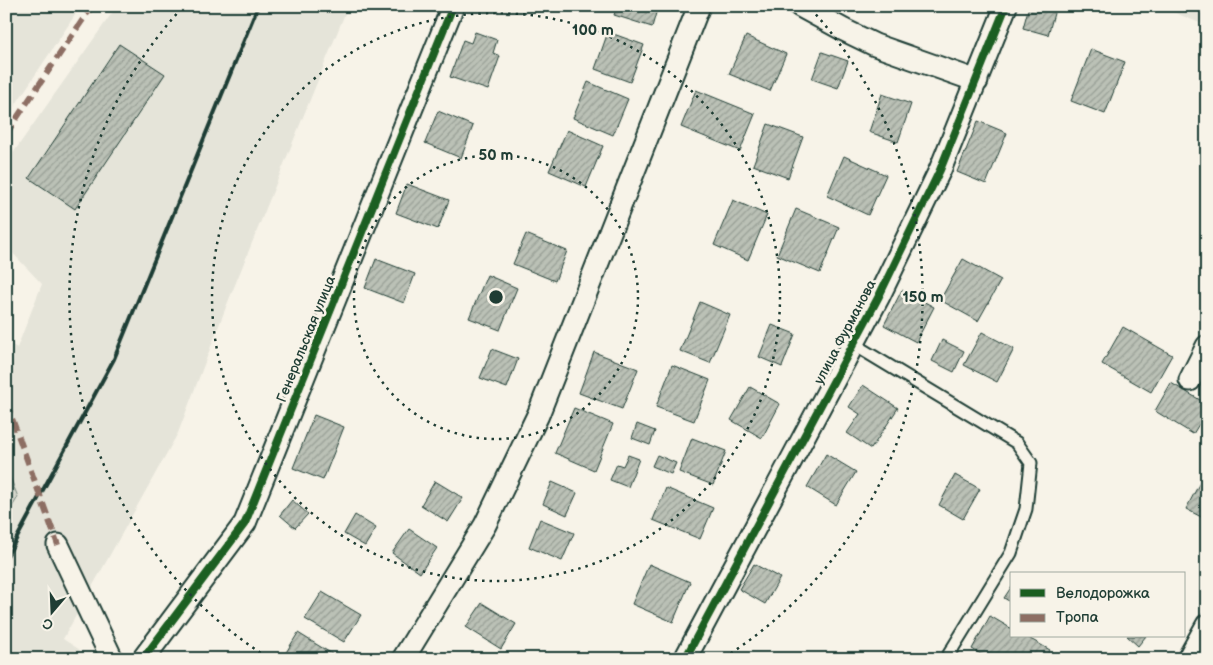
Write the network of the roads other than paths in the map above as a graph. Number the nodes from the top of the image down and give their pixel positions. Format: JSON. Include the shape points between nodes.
{"nodes":[{"id":1,"x":453,"y":6,"type":"edge"},
{"id":2,"x":699,"y":6,"type":"edge"},
{"id":3,"x":800,"y":6,"type":"edge"},
{"id":4,"x":1006,"y":6,"type":"edge"},
{"id":5,"x":977,"y":81,"type":"junction"},
{"id":6,"x":853,"y":344,"type":"junction"},
{"id":7,"x":1207,"y":346,"type":"edge"},
{"id":8,"x":1190,"y":380,"type":"dead end"},
{"id":9,"x":58,"y":545,"type":"dead end"},
{"id":10,"x":1207,"y":625,"type":"edge"},
{"id":11,"x":112,"y":659,"type":"edge"},
{"id":12,"x":143,"y":659,"type":"edge"},
{"id":13,"x":403,"y":659,"type":"edge"},
{"id":14,"x":686,"y":659,"type":"edge"},
{"id":15,"x":946,"y":659,"type":"edge"},
{"id":16,"x":1188,"y":659,"type":"edge"}],
"edges":[{"from":1,"to":12,"type":"street","name":"Генеральская улица","via":[[245,523]]},
{"from":2,"to":13,"type":"street","via":[[538,415],[485,525]]},
{"from":3,"to":5,"type":"street","via":[[875,45]]},
{"from":4,"to":5,"type":"street","name":"улица Фурманова"},
{"from":5,"to":6,"type":"street","name":"улица Фурманова","via":[[940,170]]},
{"from":6,"to":14,"type":"street","name":"улица Фурманова"},
{"from":6,"to":15,"type":"lane","via":[[1017,443],[1031,463],[1026,508],[1011,554]]},
{"from":7,"to":8,"type":"street"},
{"from":9,"to":11,"type":"street"},
{"from":10,"to":16,"type":"street"}]}
